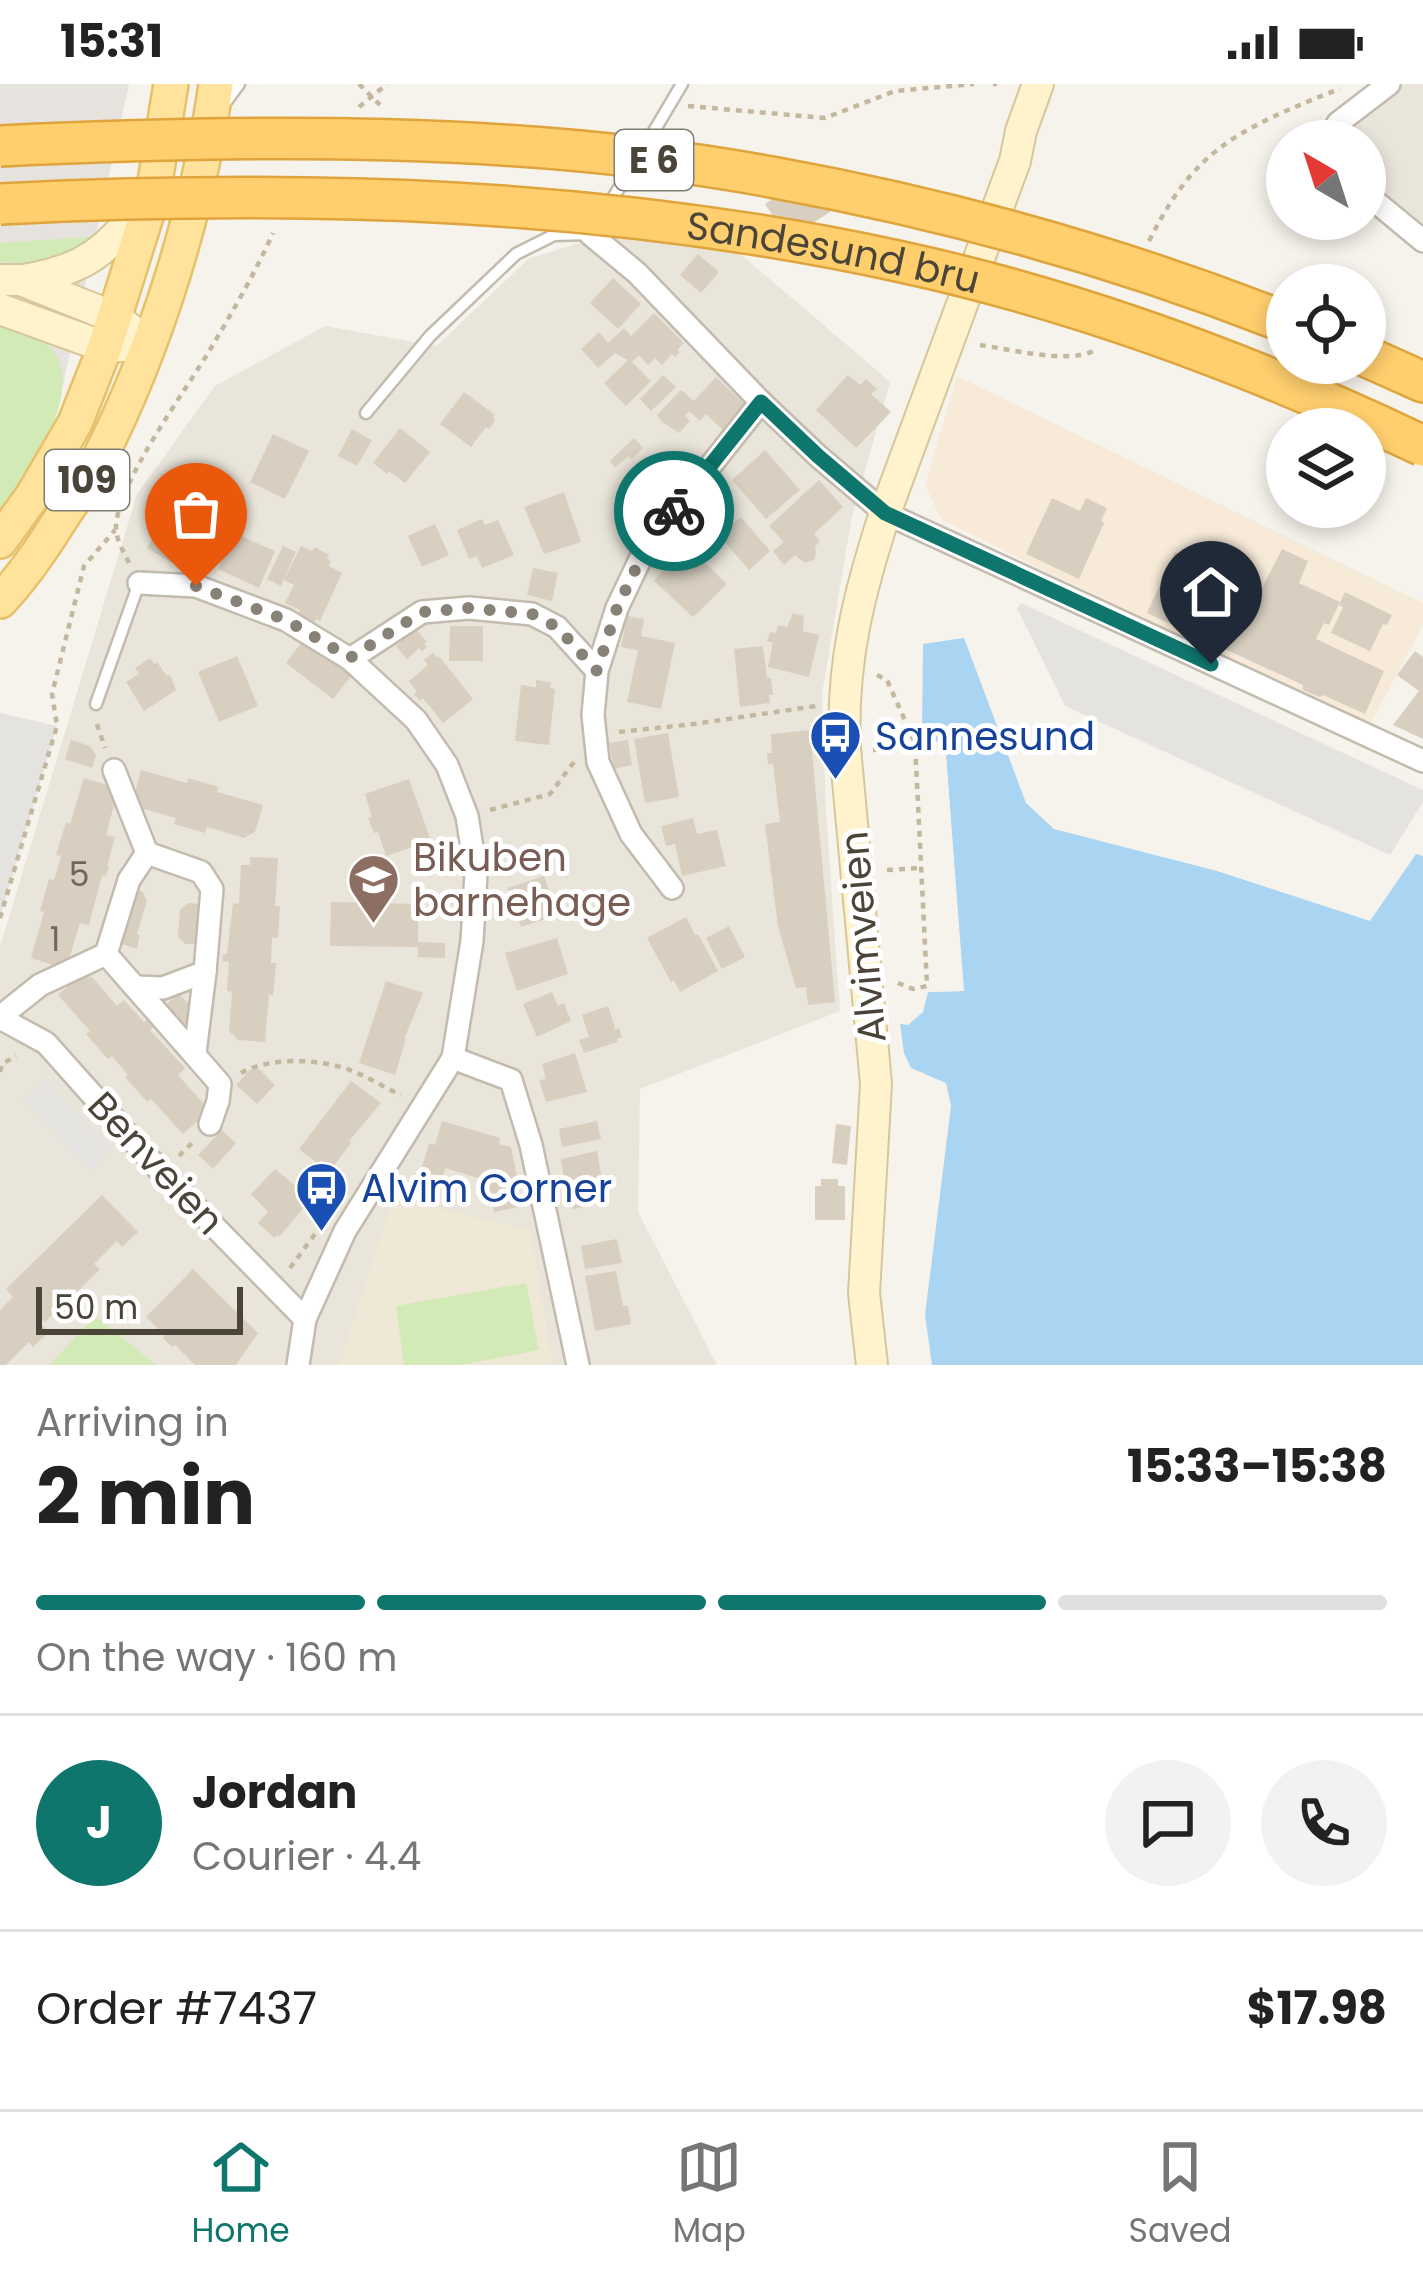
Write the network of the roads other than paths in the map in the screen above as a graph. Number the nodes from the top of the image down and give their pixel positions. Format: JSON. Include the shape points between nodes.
{"nodes":[{"id":1,"x":170,"y":84,"type":"edge"},
{"id":2,"x":215,"y":84,"type":"edge"},
{"id":3,"x":238,"y":84,"type":"edge"},
{"id":4,"x":682,"y":84,"type":"edge"},
{"id":5,"x":1038,"y":84,"type":"edge"},
{"id":6,"x":1058,"y":84,"type":"edge"},
{"id":7,"x":1389,"y":84,"type":"edge"},
{"id":8,"x":1342,"y":120,"type":"edge"},
{"id":9,"x":210,"y":126,"type":"junction"},
{"id":10,"x":0,"y":146,"type":"edge"},
{"id":11,"x":1015,"y":161,"type":"junction"},
{"id":12,"x":153,"y":194,"type":"junction"},
{"id":13,"x":0,"y":204,"type":"edge"},
{"id":14,"x":1386,"y":211,"type":"edge"},
{"id":15,"x":590,"y":234,"type":"junction"},
{"id":16,"x":1423,"y":241,"type":"edge"},
{"id":17,"x":11,"y":280,"type":"edge"},
{"id":18,"x":0,"y":309,"type":"edge"},
{"id":19,"x":1266,"y":315,"type":"edge"},
{"id":20,"x":110,"y":333,"type":"junction"},
{"id":21,"x":149,"y":344,"type":"junction"},
{"id":22,"x":1386,"y":365,"type":"edge"},
{"id":23,"x":1423,"y":382,"type":"edge"},
{"id":24,"x":761,"y":402,"type":"junction"},
{"id":25,"x":366,"y":412,"type":"dead end"},
{"id":26,"x":1423,"y":446,"type":"edge"},
{"id":27,"x":885,"y":513,"type":"junction"},
{"id":28,"x":0,"y":541,"type":"edge"},
{"id":29,"x":139,"y":583,"type":"joint"},
{"id":30,"x":0,"y":601,"type":"edge"},
{"id":31,"x":350,"y":658,"type":"junction"},
{"id":32,"x":597,"y":671,"type":"junction"},
{"id":33,"x":96,"y":704,"type":"road end"},
{"id":34,"x":1423,"y":760,"type":"edge"},
{"id":35,"x":114,"y":770,"type":"road end"},
{"id":36,"x":147,"y":853,"type":"junction"},
{"id":37,"x":671,"y":888,"type":"dead end"},
{"id":38,"x":106,"y":954,"type":"junction"},
{"id":39,"x":206,"y":972,"type":"junction"},
{"id":40,"x":135,"y":987,"type":"junction"},
{"id":41,"x":0,"y":1017,"type":"edge"},
{"id":42,"x":195,"y":1053,"type":"junction"},
{"id":43,"x":453,"y":1058,"type":"junction"},
{"id":44,"x":210,"y":1124,"type":"road end"},
{"id":45,"x":305,"y":1319,"type":"junction"},
{"id":46,"x":298,"y":1365,"type":"edge"},
{"id":47,"x":578,"y":1365,"type":"edge"},
{"id":48,"x":872,"y":1365,"type":"edge"}],
"edges":[{"from":1,"to":12,"type":"main road","number":"109"},
{"from":2,"to":9,"type":"main road","number":"109"},
{"from":3,"to":9,"type":"lane"},
{"from":4,"to":15,"type":"lane"},
{"from":5,"to":11,"type":"main road"},
{"from":6,"to":11,"type":"main road"},
{"from":7,"to":8,"type":"street"},
{"from":9,"to":21,"type":"main road","number":"109"},
{"from":10,"to":19,"type":"highway","name":"Sandesund bru","number":"E 6","bridge":true,"via":[[319,139],[666,161],[921,207],[1117,261]]},
{"from":11,"to":27,"type":"main road","name":"Alvimveien"},
{"from":12,"to":17,"type":"main road","via":[[84,263]]},
{"from":12,"to":20,"type":"main road","number":"109"},
{"from":13,"to":26,"type":"highway","name":"Sandesund bru","number":"E 6","bridge":true,"via":[[409,200],[758,233],[904,262],[1096,315]]},
{"from":14,"to":16,"type":"street"},
{"from":15,"to":24,"type":"street"},
{"from":15,"to":25,"type":"lane","via":[[554,236],[516,254]]},
{"from":17,"to":20,"type":"main road"},
{"from":18,"to":20,"type":"main road"},
{"from":20,"to":21,"type":"main road"},
{"from":20,"to":28,"type":"main road","number":"109","via":[[75,422]]},
{"from":21,"to":30,"type":"main road","number":"109","via":[[97,463]]},
{"from":22,"to":23,"type":"highway"},
{"from":24,"to":27,"type":"street"},
{"from":24,"to":32,"type":"street","via":[[646,547]]},
{"from":27,"to":34,"type":"street"},
{"from":27,"to":48,"type":"main road","name":"Alvimveien","via":[[854,618],[843,703],[876,1084],[864,1293]]},
{"from":29,"to":31,"type":"street","via":[[196,586],[286,620]]},
{"from":29,"to":33,"type":"lane"},
{"from":31,"to":32,"type":"street","via":[[422,612],[469,608],[532,614],[557,627]]},
{"from":31,"to":43,"type":"street","via":[[416,720],[447,765],[467,816],[476,873]]},
{"from":32,"to":37,"type":"street","via":[[598,762],[631,834]]},
{"from":35,"to":36,"type":"street"},
{"from":36,"to":38,"type":"street","via":[[129,880]]},
{"from":36,"to":39,"type":"street","via":[[201,872],[212,890]]},
{"from":38,"to":40,"type":"street"},
{"from":38,"to":41,"type":"street","via":[[40,986]]},
{"from":39,"to":40,"type":"street","via":[[163,988]]},
{"from":39,"to":42,"type":"street"},
{"from":40,"to":42,"type":"street"},
{"from":41,"to":45,"type":"street","name":"Benveien","via":[[46,1043]]},
{"from":42,"to":44,"type":"street","via":[[220,1084]]},
{"from":43,"to":45,"type":"street","via":[[345,1231]]},
{"from":43,"to":47,"type":"street","via":[[511,1080]]},
{"from":45,"to":46,"type":"street"}]}
